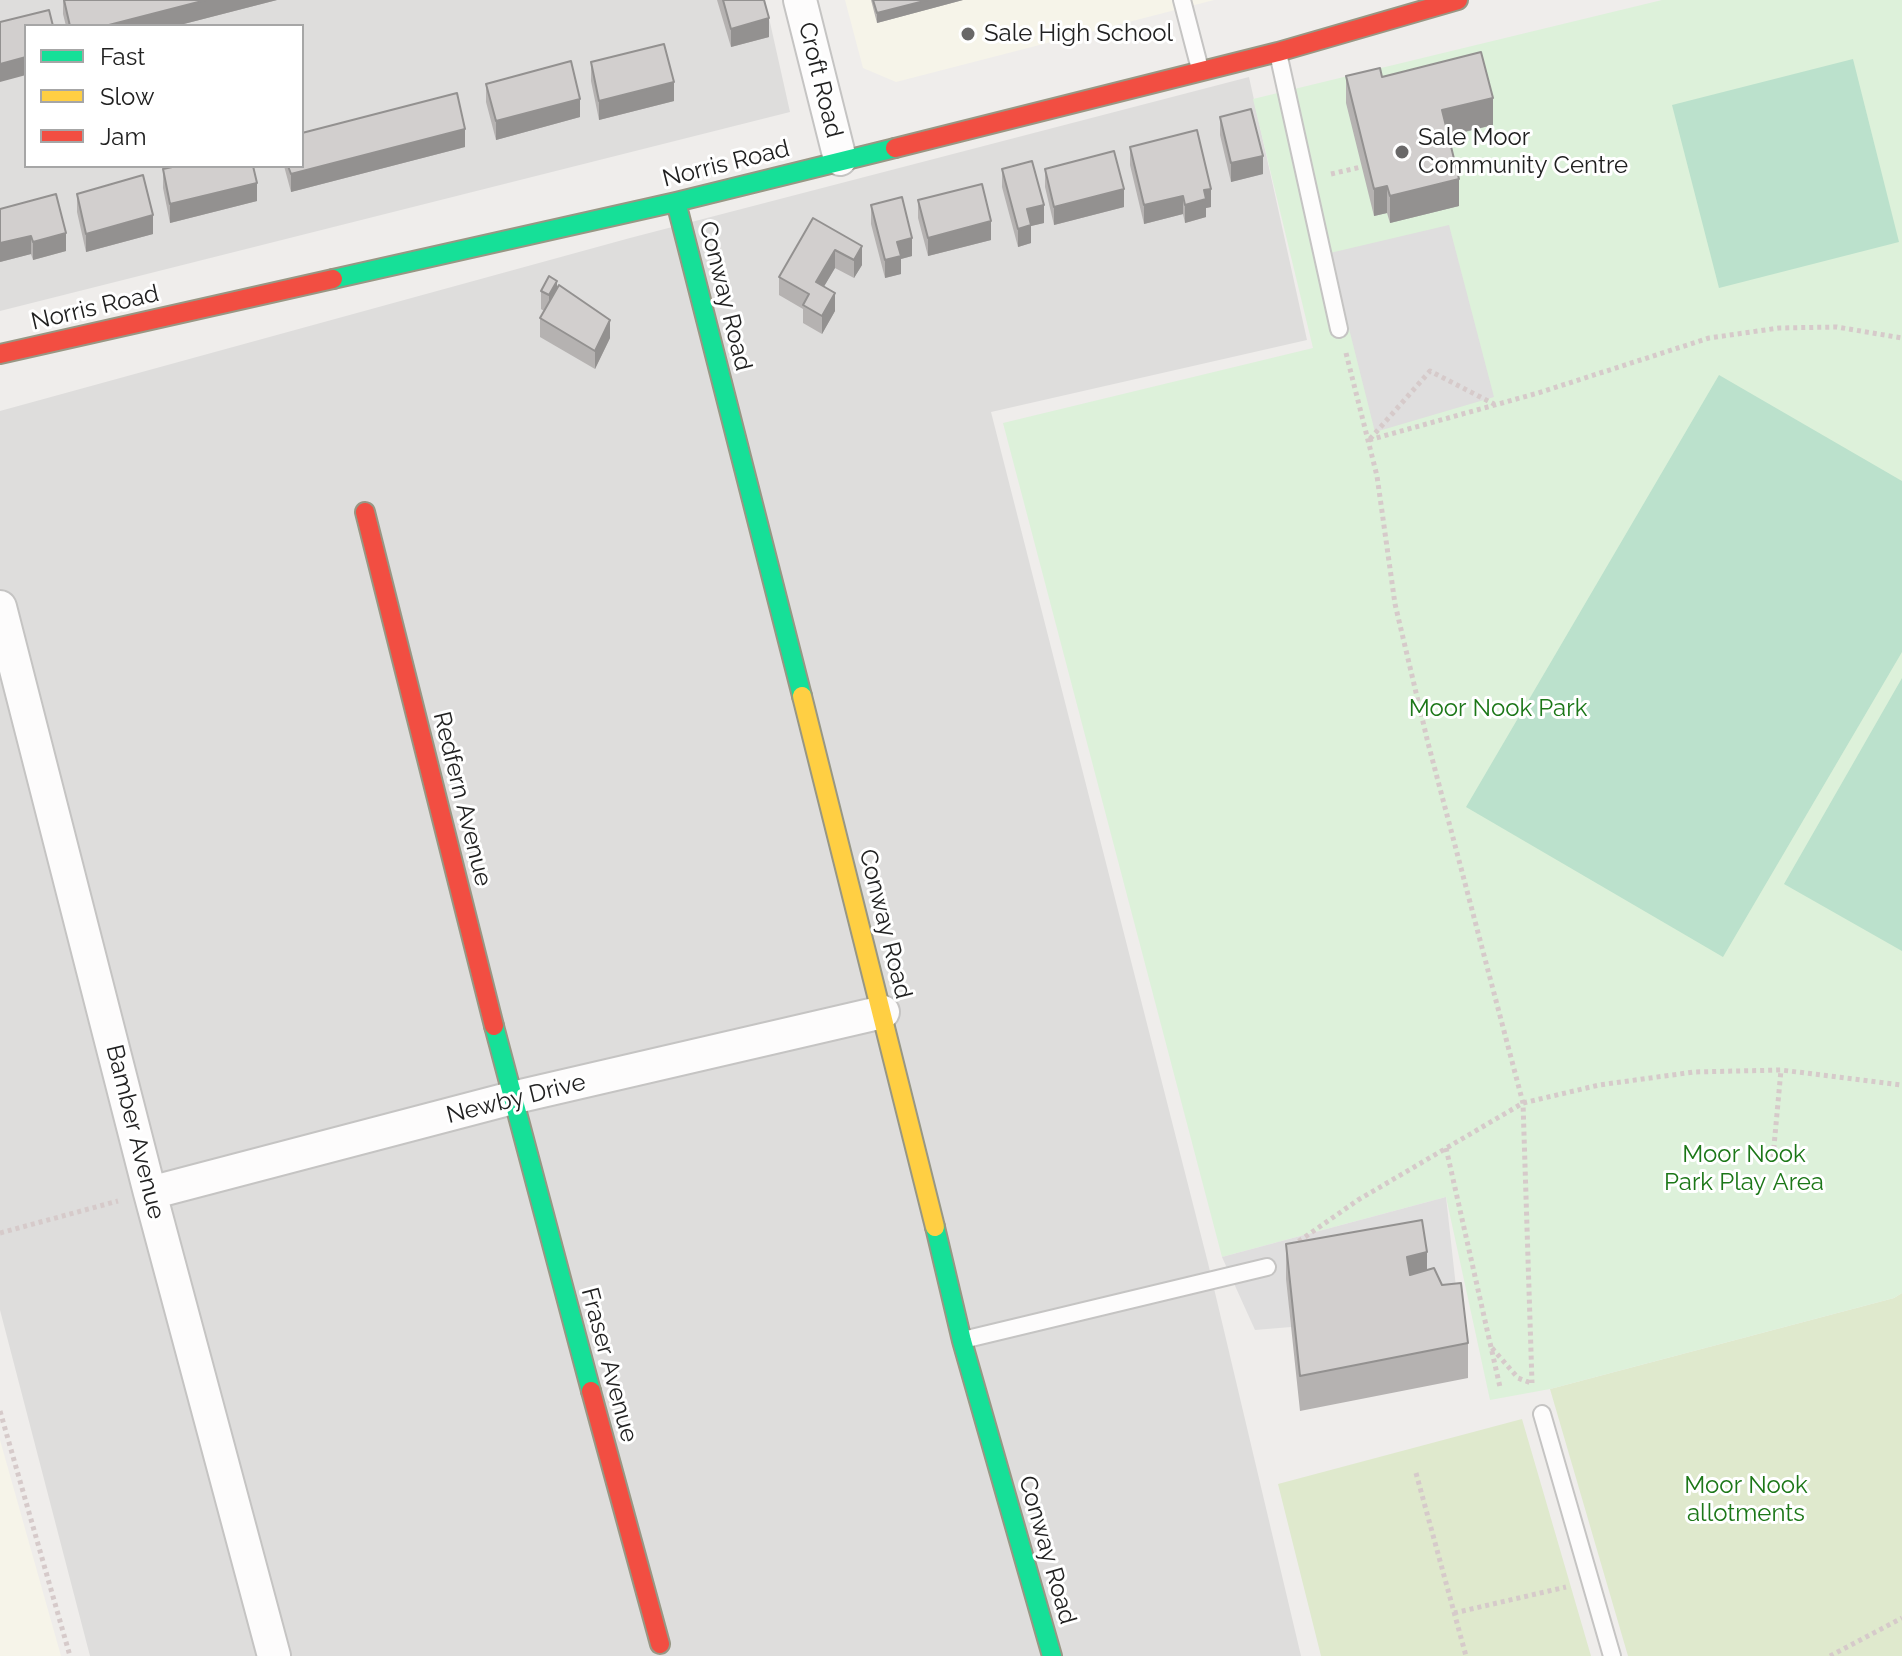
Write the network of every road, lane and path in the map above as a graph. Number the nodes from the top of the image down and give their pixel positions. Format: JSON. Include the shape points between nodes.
{"nodes":[{"id":1,"x":800,"y":0,"type":"edge"},
{"id":2,"x":1182,"y":0,"type":"edge"},
{"id":3,"x":1458,"y":0,"type":"edge"},
{"id":4,"x":1278,"y":52,"type":"junction"},
{"id":5,"x":1201,"y":71,"type":"junction"},
{"id":6,"x":840,"y":159,"type":"junction"},
{"id":7,"x":676,"y":202,"type":"junction"},
{"id":8,"x":1339,"y":329,"type":"joint"},
{"id":9,"x":1902,"y":338,"type":"edge"},
{"id":10,"x":0,"y":354,"type":"edge"},
{"id":11,"x":1495,"y":404,"type":"junction"},
{"id":12,"x":1369,"y":440,"type":"junction"},
{"id":13,"x":365,"y":512,"type":"dead end"},
{"id":14,"x":0,"y":607,"type":"edge"},
{"id":15,"x":883,"y":1012,"type":"junction"},
{"id":16,"x":1781,"y":1070,"type":"junction"},
{"id":17,"x":1902,"y":1085,"type":"edge"},
{"id":18,"x":512,"y":1098,"type":"junction"},
{"id":19,"x":1523,"y":1103,"type":"junction"},
{"id":20,"x":1446,"y":1148,"type":"junction"},
{"id":21,"x":1773,"y":1157,"type":"dead end"},
{"id":22,"x":150,"y":1193,"type":"junction"},
{"id":23,"x":0,"y":1233,"type":"edge"},
{"id":24,"x":1267,"y":1267,"type":"joint"},
{"id":25,"x":962,"y":1341,"type":"junction"},
{"id":26,"x":1491,"y":1347,"type":"junction"},
{"id":27,"x":1532,"y":1383,"type":"junction"},
{"id":28,"x":1500,"y":1387,"type":"dead end"},
{"id":29,"x":0,"y":1411,"type":"edge"},
{"id":30,"x":1542,"y":1414,"type":"joint"},
{"id":31,"x":1416,"y":1473,"type":"dead end"},
{"id":32,"x":1591,"y":1581,"type":"junction"},
{"id":33,"x":1454,"y":1613,"type":"junction"},
{"id":34,"x":1902,"y":1618,"type":"edge"},
{"id":35,"x":660,"y":1644,"type":"dead end"},
{"id":36,"x":70,"y":1656,"type":"edge"},
{"id":37,"x":274,"y":1656,"type":"edge"},
{"id":38,"x":1052,"y":1656,"type":"edge"},
{"id":39,"x":1466,"y":1656,"type":"edge"},
{"id":40,"x":1612,"y":1656,"type":"edge"},
{"id":41,"x":1830,"y":1656,"type":"edge"}],
"edges":[{"from":1,"to":6,"type":"street","name":"Croft Road"},
{"from":2,"to":5,"type":"lane"},
{"from":3,"to":4,"type":"street","name":"Norris Road"},
{"from":4,"to":5,"type":"street","name":"Norris Road"},
{"from":4,"to":8,"type":"lane"},
{"from":5,"to":6,"type":"street","name":"Norris Road"},
{"from":6,"to":7,"type":"street","name":"Norris Road"},
{"from":7,"to":10,"type":"street","name":"Norris Road"},
{"from":7,"to":15,"type":"street","name":"Conway Road"},
{"from":8,"to":12,"type":"path"},
{"from":9,"to":11,"type":"path","via":[[1837,327],[1709,338]]},
{"from":11,"to":12,"type":"path"},
{"from":11,"to":12,"type":"path","via":[[1430,371]]},
{"from":12,"to":19,"type":"path","via":[[1395,604]]},
{"from":13,"to":18,"type":"street","name":"Redfern Avenue"},
{"from":14,"to":22,"type":"street","name":"Bamber Avenue"},
{"from":15,"to":18,"type":"street","name":"Newby Drive"},
{"from":15,"to":25,"type":"street","name":"Conway Road"},
{"from":16,"to":17,"type":"path"},
{"from":16,"to":19,"type":"path","via":[[1694,1072],[1599,1085]]},
{"from":16,"to":21,"type":"path"},
{"from":18,"to":22,"type":"street","name":"Newby Drive"},
{"from":18,"to":35,"type":"street","name":"Fraser Avenue"},
{"from":19,"to":20,"type":"path"},
{"from":19,"to":27,"type":"path"},
{"from":20,"to":24,"type":"path","via":[[1358,1200]]},
{"from":20,"to":26,"type":"path"},
{"from":22,"to":23,"type":"path"},
{"from":22,"to":37,"type":"street","name":"Bamber Avenue"},
{"from":24,"to":25,"type":"lane"},
{"from":25,"to":38,"type":"street","name":"Conway Road"},
{"from":26,"to":27,"type":"path","via":[[1518,1378]]},
{"from":26,"to":28,"type":"path"},
{"from":27,"to":30,"type":"path"},
{"from":29,"to":36,"type":"path"},
{"from":30,"to":32,"type":"lane"},
{"from":31,"to":33,"type":"path"},
{"from":32,"to":33,"type":"path"},
{"from":32,"to":40,"type":"lane"},
{"from":33,"to":39,"type":"path"},
{"from":34,"to":41,"type":"path"}]}
